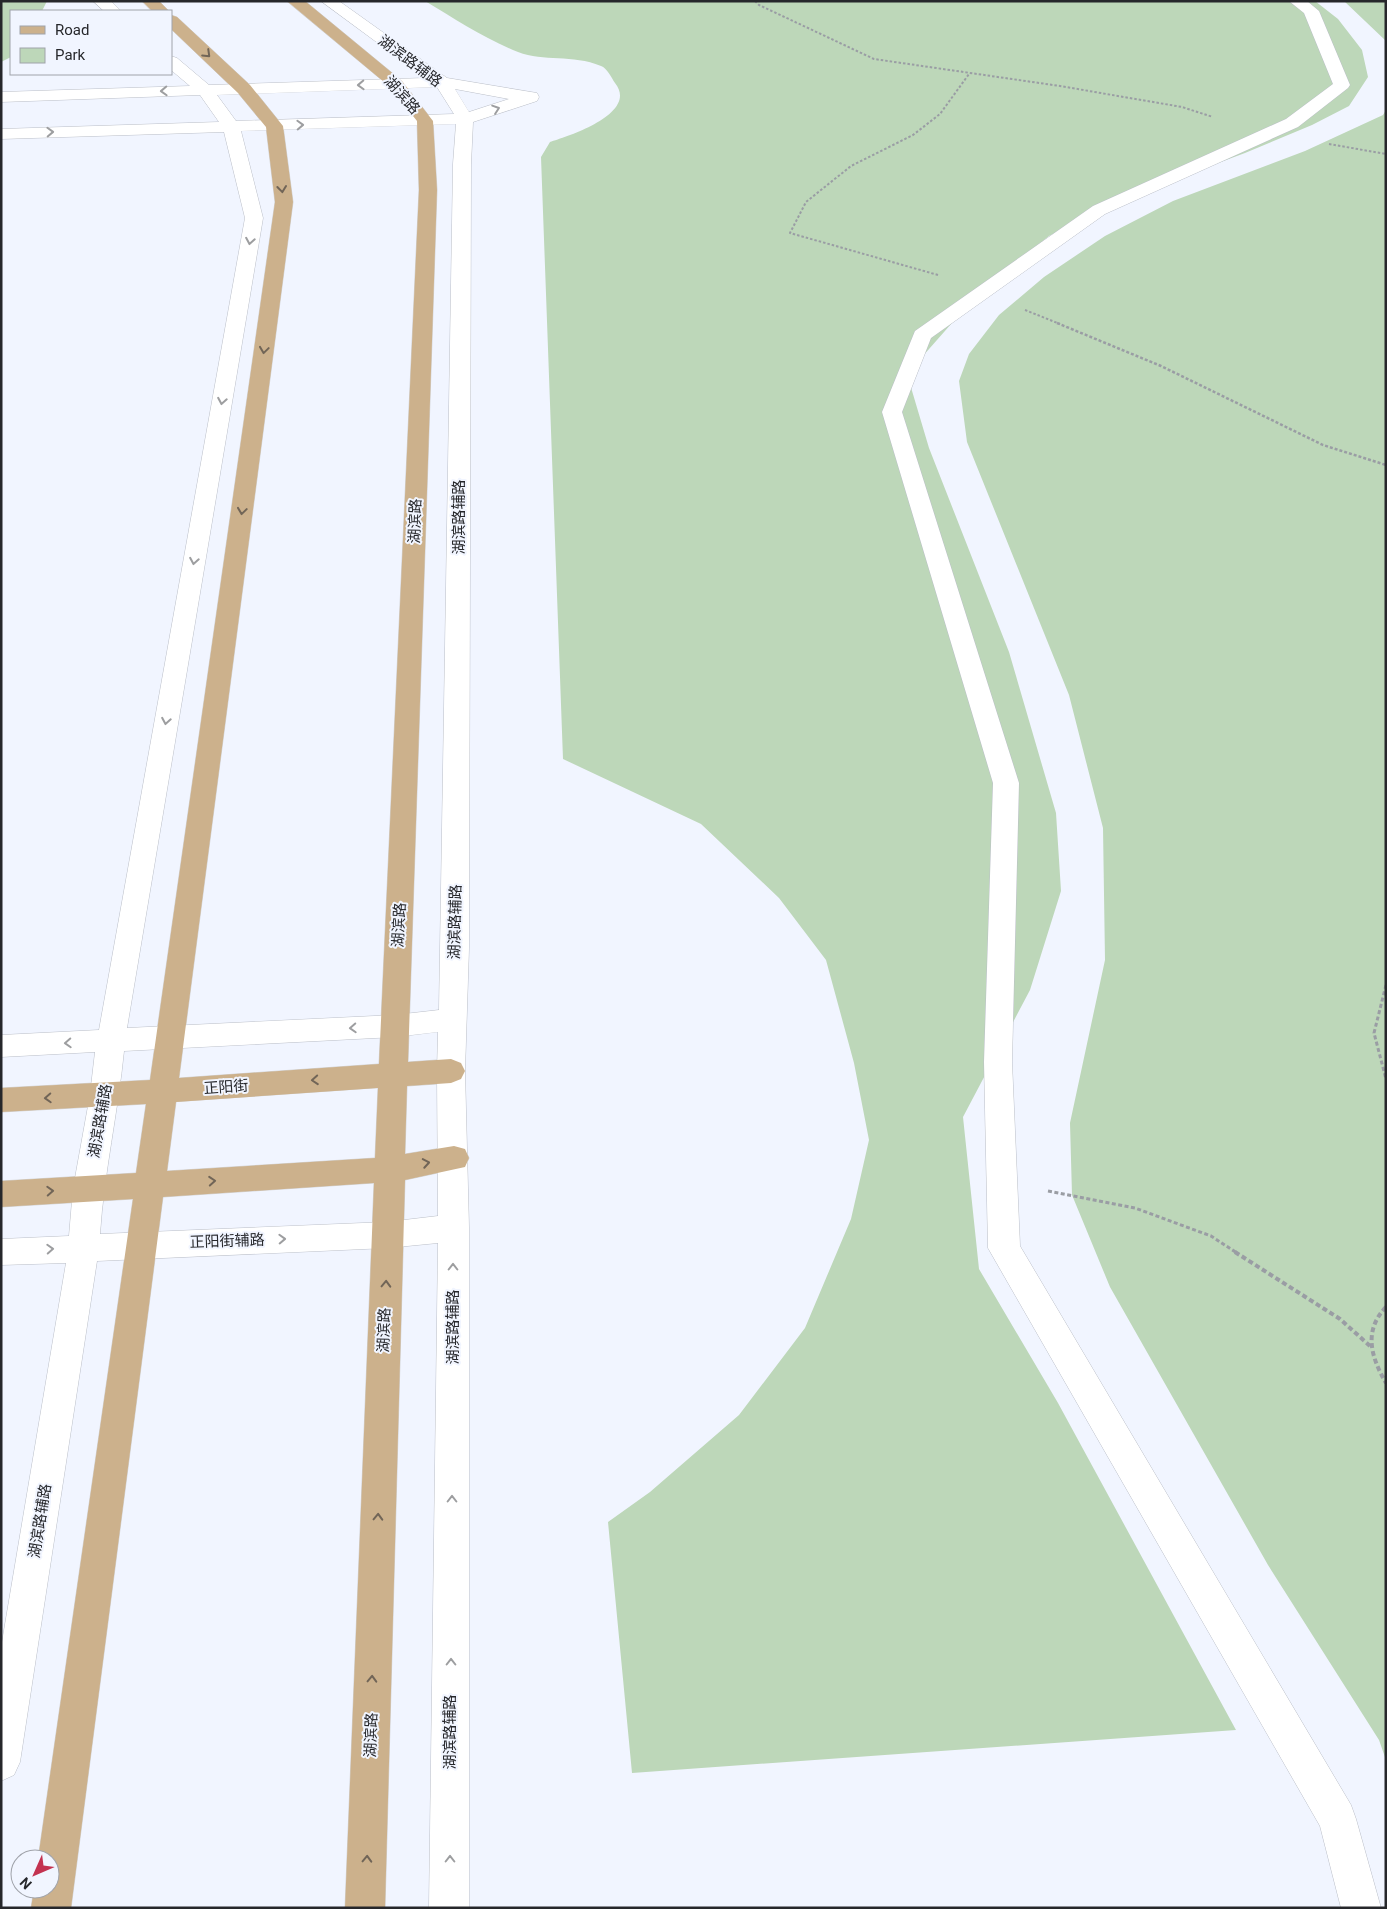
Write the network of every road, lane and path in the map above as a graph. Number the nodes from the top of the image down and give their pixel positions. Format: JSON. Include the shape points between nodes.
{"nodes":[{"id":1,"x":101,"y":1,"type":"edge"},
{"id":2,"x":150,"y":1,"type":"edge"},
{"id":3,"x":294,"y":1,"type":"edge"},
{"id":4,"x":329,"y":1,"type":"edge"},
{"id":5,"x":755,"y":1,"type":"edge"},
{"id":6,"x":1297,"y":1,"type":"edge"},
{"id":7,"x":112,"y":10,"type":"edge"},
{"id":8,"x":160,"y":10,"type":"edge"},
{"id":9,"x":172,"y":21,"type":"edge"},
{"id":10,"x":172,"y":62,"type":"edge"},
{"id":11,"x":969,"y":74,"type":"junction"},
{"id":12,"x":442,"y":82,"type":"junction"},
{"id":13,"x":396,"y":84,"type":"junction"},
{"id":14,"x":244,"y":89,"type":"junction"},
{"id":15,"x":205,"y":90,"type":"junction"},
{"id":16,"x":1,"y":97,"type":"edge"},
{"id":17,"x":465,"y":120,"type":"junction"},
{"id":18,"x":425,"y":121,"type":"junction"},
{"id":19,"x":274,"y":126,"type":"junction"},
{"id":20,"x":231,"y":127,"type":"junction"},
{"id":21,"x":1272,"y":132,"type":"junction"},
{"id":22,"x":1,"y":134,"type":"edge"},
{"id":23,"x":985,"y":291,"type":"junction"},
{"id":24,"x":1386,"y":464,"type":"edge"},
{"id":25,"x":1386,"y":985,"type":"edge"},
{"id":26,"x":453,"y":1018,"type":"junction"},
{"id":27,"x":395,"y":1026,"type":"junction"},
{"id":28,"x":170,"y":1038,"type":"junction"},
{"id":29,"x":111,"y":1041,"type":"junction"},
{"id":30,"x":1,"y":1046,"type":"edge"},
{"id":31,"x":451,"y":1071,"type":"junction"},
{"id":32,"x":392,"y":1075,"type":"junction"},
{"id":33,"x":1386,"y":1079,"type":"edge"},
{"id":34,"x":162,"y":1091,"type":"junction"},
{"id":35,"x":105,"y":1095,"type":"junction"},
{"id":36,"x":1,"y":1100,"type":"edge"},
{"id":37,"x":454,"y":1158,"type":"junction"},
{"id":38,"x":389,"y":1170,"type":"junction"},
{"id":39,"x":1003,"y":1184,"type":"junction"},
{"id":40,"x":150,"y":1185,"type":"junction"},
{"id":41,"x":88,"y":1189,"type":"junction"},
{"id":42,"x":1,"y":1194,"type":"edge"},
{"id":43,"x":454,"y":1228,"type":"junction"},
{"id":44,"x":387,"y":1234,"type":"junction"},
{"id":45,"x":142,"y":1244,"type":"junction"},
{"id":46,"x":84,"y":1247,"type":"junction"},
{"id":47,"x":1,"y":1252,"type":"edge"},
{"id":48,"x":1386,"y":1307,"type":"edge"},
{"id":49,"x":1370,"y":1346,"type":"junction"},
{"id":50,"x":1386,"y":1383,"type":"edge"},
{"id":51,"x":1,"y":1762,"type":"edge"},
{"id":52,"x":51,"y":1908,"type":"edge"},
{"id":53,"x":365,"y":1908,"type":"edge"},
{"id":54,"x":449,"y":1908,"type":"edge"},
{"id":55,"x":1361,"y":1908,"type":"edge"}],
"edges":[{"from":1,"to":7,"type":"street"},
{"from":2,"to":8,"type":"main road"},
{"from":3,"to":13,"type":"main road","name":"湖滨路"},
{"from":4,"to":12,"type":"street","name":"湖滨路辅路"},
{"from":5,"to":11,"type":"path","via":[[759,6],[874,58]]},
{"from":6,"to":21,"type":"street","via":[[1310,11],[1342,85],[1292,123]]},
{"from":9,"to":14,"type":"main road","one_way":true},
{"from":10,"to":15,"type":"street","name":"湖滨路辅路"},
{"from":11,"to":21,"type":"path","via":[[1182,107]]},
{"from":11,"to":23,"type":"path","via":[[940,114],[913,135],[851,166],[806,202],[790,233]]},
{"from":12,"to":13,"type":"street"},
{"from":12,"to":17,"type":"street","name":"湖滨路辅路"},
{"from":17,"to":12,"type":"street","one_way":true,"via":[[532,97]]},
{"from":13,"to":14,"type":"street","one_way":true},
{"from":13,"to":18,"type":"main road","name":"湖滨路"},
{"from":14,"to":15,"type":"street"},
{"from":14,"to":19,"type":"main road"},
{"from":15,"to":16,"type":"street","one_way":true},
{"from":15,"to":20,"type":"street","name":"湖滨路辅路"},
{"from":17,"to":18,"type":"street"},
{"from":17,"to":26,"type":"street","name":"湖滨路辅路"},
{"from":19,"to":18,"type":"street","one_way":true},
{"from":18,"to":27,"type":"main road","name":"湖滨路","via":[[428,190]]},
{"from":19,"to":20,"type":"street"},
{"from":19,"to":28,"type":"main road","one_way":true,"via":[[284,202]]},
{"from":22,"to":20,"type":"street","one_way":true},
{"from":20,"to":29,"type":"street","name":"湖滨路辅路","one_way":true,"via":[[254,218]]},
{"from":21,"to":23,"type":"street","via":[[1099,210]]},
{"from":23,"to":24,"type":"path","via":[[1161,366],[1323,445]]},
{"from":23,"to":39,"type":"street","via":[[922,335],[892,412],[1006,783],[998,1062]]},
{"from":25,"to":33,"type":"path","via":[[1374,1033]]},
{"from":26,"to":27,"type":"street"},
{"from":26,"to":31,"type":"street","name":"湖滨路辅路"},
{"from":27,"to":28,"type":"street","one_way":true},
{"from":27,"to":32,"type":"main road","name":"湖滨路"},
{"from":28,"to":29,"type":"street"},
{"from":28,"to":34,"type":"main road"},
{"from":29,"to":30,"type":"street","one_way":true},
{"from":29,"to":35,"type":"street","name":"湖滨路辅路"},
{"from":31,"to":32,"type":"main road","name":"正阳街"},
{"from":31,"to":37,"type":"street","name":"湖滨路辅路"},
{"from":32,"to":34,"type":"main road","name":"正阳街","one_way":true},
{"from":32,"to":38,"type":"main road","name":"湖滨路"},
{"from":34,"to":35,"type":"main road","name":"正阳街"},
{"from":34,"to":40,"type":"main road"},
{"from":35,"to":36,"type":"main road","name":"正阳街","one_way":true},
{"from":35,"to":41,"type":"street","name":"湖滨路辅路"},
{"from":38,"to":37,"type":"main road","one_way":true},
{"from":37,"to":43,"type":"street","name":"湖滨路辅路"},
{"from":40,"to":38,"type":"main road","one_way":true},
{"from":38,"to":44,"type":"main road","name":"湖滨路"},
{"from":39,"to":49,"type":"path","via":[[1135,1208],[1211,1236],[1340,1319]]},
{"from":39,"to":55,"type":"street","via":[[1004,1248],[1337,1819]]},
{"from":40,"to":41,"type":"main road"},
{"from":40,"to":45,"type":"main road"},
{"from":42,"to":41,"type":"main road","one_way":true},
{"from":41,"to":46,"type":"street","name":"湖滨路辅路"},
{"from":43,"to":44,"type":"street","name":"正阳街辅路"},
{"from":54,"to":43,"type":"street","name":"湖滨路辅路","one_way":true},
{"from":45,"to":44,"type":"street","name":"正阳街辅路","one_way":true},
{"from":53,"to":44,"type":"main road","name":"湖滨路","one_way":true},
{"from":45,"to":46,"type":"street","name":"正阳街辅路"},
{"from":45,"to":52,"type":"main road"},
{"from":47,"to":46,"type":"street","name":"正阳街辅路","one_way":true},
{"from":46,"to":51,"type":"street","name":"湖滨路辅路"},
{"from":48,"to":49,"type":"path","via":[[1373,1326]]},
{"from":49,"to":50,"type":"path","via":[[1376,1368]]}]}
